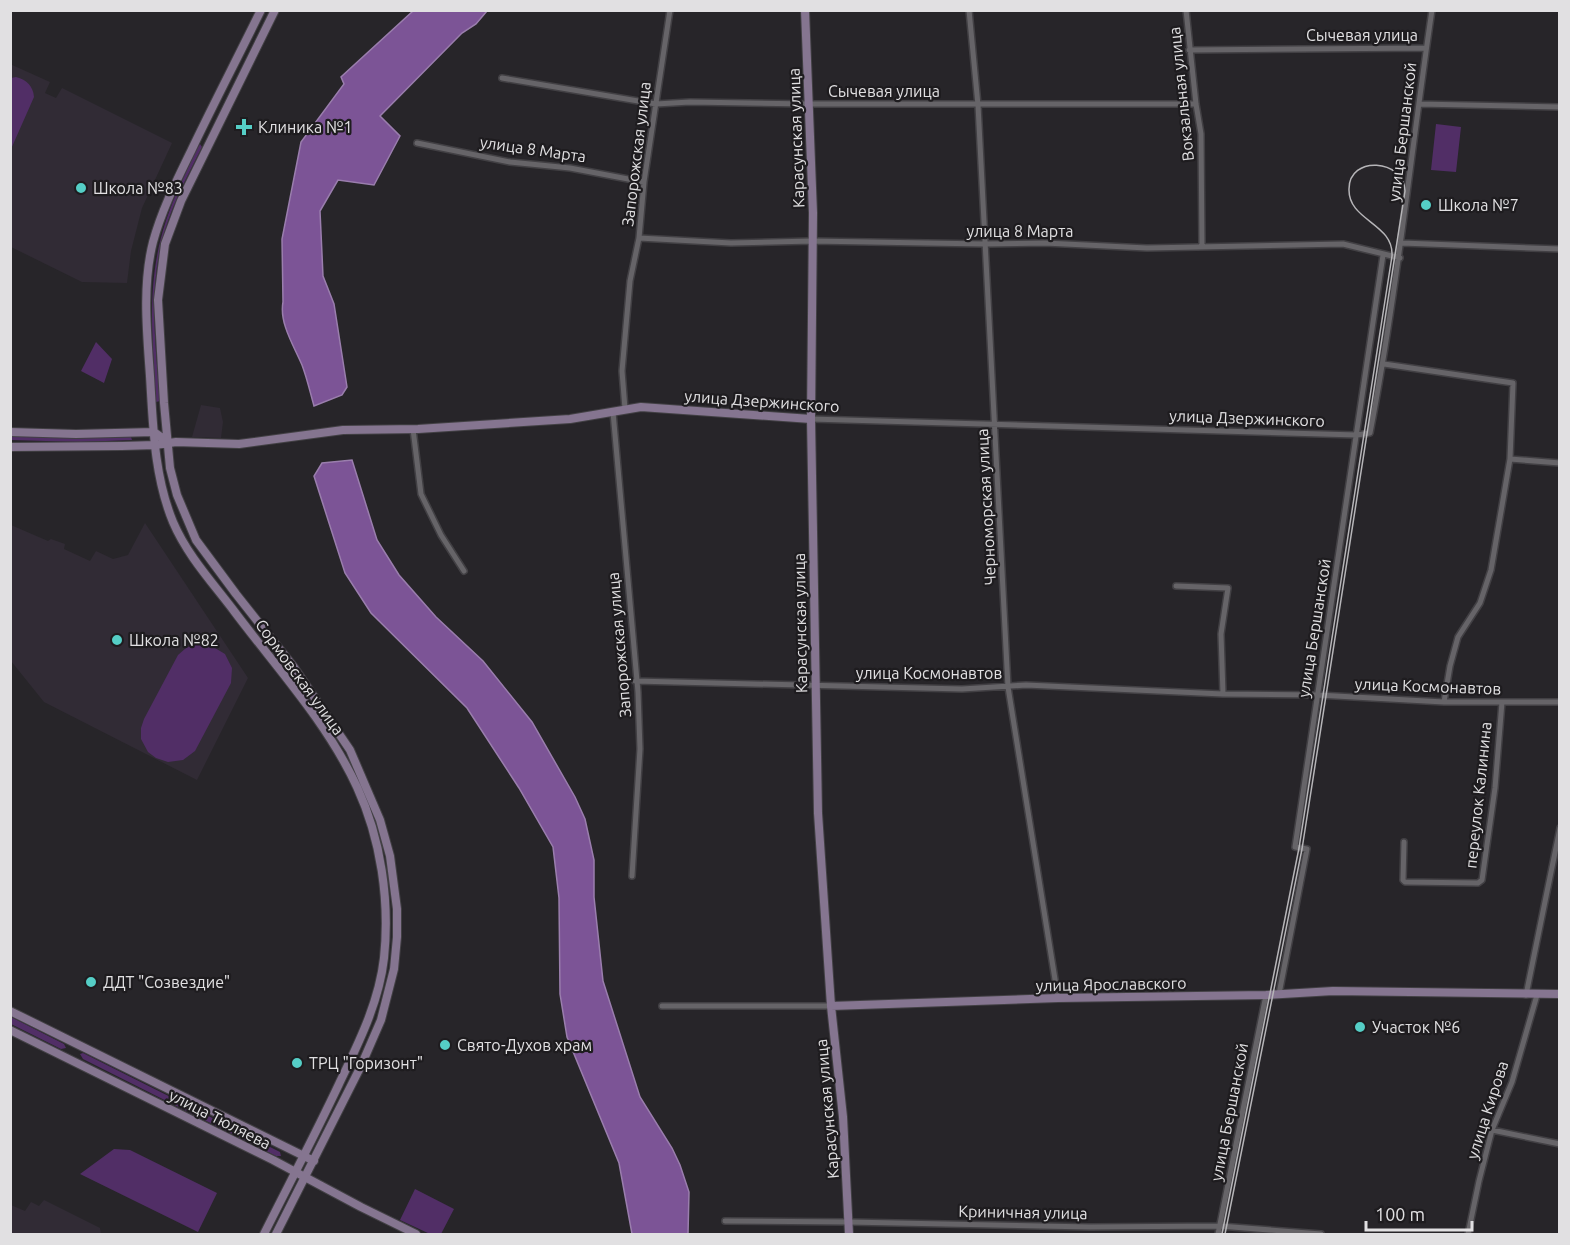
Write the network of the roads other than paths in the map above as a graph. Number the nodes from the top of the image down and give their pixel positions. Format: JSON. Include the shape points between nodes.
{"nodes":[{"id":1,"x":261,"y":10,"type":"edge"},
{"id":2,"x":275,"y":10,"type":"edge"},
{"id":3,"x":669,"y":10,"type":"edge"},
{"id":4,"x":805,"y":10,"type":"edge"},
{"id":5,"x":969,"y":10,"type":"edge"},
{"id":6,"x":1186,"y":10,"type":"edge"},
{"id":7,"x":1432,"y":10,"type":"edge"},
{"id":8,"x":1426,"y":48,"type":"junction"},
{"id":9,"x":1189,"y":50,"type":"junction"},
{"id":10,"x":502,"y":78,"type":"dead end"},
{"id":11,"x":808,"y":104,"type":"junction"},
{"id":12,"x":1196,"y":104,"type":"junction"},
{"id":13,"x":656,"y":105,"type":"junction"},
{"id":14,"x":978,"y":105,"type":"junction"},
{"id":15,"x":1419,"y":105,"type":"junction"},
{"id":16,"x":1560,"y":107,"type":"edge"},
{"id":17,"x":199,"y":135,"type":"junction"},
{"id":18,"x":211,"y":141,"type":"junction"},
{"id":19,"x":417,"y":143,"type":"dead end"},
{"id":20,"x":644,"y":182,"type":"junction"},
{"id":21,"x":639,"y":238,"type":"junction"},
{"id":22,"x":812,"y":241,"type":"junction"},
{"id":23,"x":1402,"y":243,"type":"junction"},
{"id":24,"x":985,"y":244,"type":"junction"},
{"id":25,"x":1202,"y":247,"type":"junction"},
{"id":26,"x":1560,"y":249,"type":"edge"},
{"id":27,"x":1383,"y":255,"type":"junction"},
{"id":28,"x":1400,"y":258,"type":"junction"},
{"id":29,"x":1383,"y":364,"type":"junction"},
{"id":30,"x":625,"y":409,"type":"junction"},
{"id":31,"x":613,"y":412,"type":"junction"},
{"id":32,"x":811,"y":419,"type":"junction"},
{"id":33,"x":994,"y":424,"type":"junction"},
{"id":34,"x":413,"y":429,"type":"junction"},
{"id":35,"x":10,"y":432,"type":"edge"},
{"id":36,"x":154,"y":432,"type":"junction"},
{"id":37,"x":1357,"y":435,"type":"junction"},
{"id":38,"x":168,"y":442,"type":"junction"},
{"id":39,"x":155,"y":445,"type":"junction"},
{"id":40,"x":10,"y":447,"type":"edge"},
{"id":41,"x":1510,"y":459,"type":"junction"},
{"id":42,"x":1560,"y":463,"type":"edge"},
{"id":43,"x":464,"y":571,"type":"dead end"},
{"id":44,"x":1176,"y":586,"type":"dead end"},
{"id":45,"x":635,"y":681,"type":"junction"},
{"id":46,"x":814,"y":684,"type":"junction"},
{"id":47,"x":1008,"y":687,"type":"junction"},
{"id":48,"x":1223,"y":694,"type":"junction"},
{"id":49,"x":1318,"y":694,"type":"junction"},
{"id":50,"x":1444,"y":702,"type":"junction"},
{"id":51,"x":1502,"y":702,"type":"junction"},
{"id":52,"x":1560,"y":702,"type":"edge"},
{"id":53,"x":352,"y":754,"type":"junction"},
{"id":54,"x":342,"y":759,"type":"junction"},
{"id":55,"x":1560,"y":828,"type":"edge"},
{"id":56,"x":1404,"y":842,"type":"dead end"},
{"id":57,"x":632,"y":876,"type":"dead end"},
{"id":58,"x":1279,"y":994,"type":"junction"},
{"id":59,"x":1560,"y":994,"type":"edge"},
{"id":60,"x":1266,"y":995,"type":"junction"},
{"id":61,"x":1526,"y":995,"type":"junction"},
{"id":62,"x":1537,"y":995,"type":"junction"},
{"id":63,"x":1058,"y":998,"type":"junction"},
{"id":64,"x":662,"y":1006,"type":"dead end"},
{"id":65,"x":831,"y":1006,"type":"junction"},
{"id":66,"x":10,"y":1011,"type":"edge"},
{"id":67,"x":10,"y":1030,"type":"edge"},
{"id":68,"x":1492,"y":1130,"type":"junction"},
{"id":69,"x":1560,"y":1144,"type":"edge"},
{"id":70,"x":303,"y":1156,"type":"junction"},
{"id":71,"x":314,"y":1161,"type":"junction"},
{"id":72,"x":295,"y":1172,"type":"junction"},
{"id":73,"x":305,"y":1178,"type":"junction"},
{"id":74,"x":725,"y":1221,"type":"dead end"},
{"id":75,"x":849,"y":1222,"type":"junction"},
{"id":76,"x":1220,"y":1226,"type":"junction"},
{"id":77,"x":264,"y":1234,"type":"edge"},
{"id":78,"x":276,"y":1234,"type":"edge"},
{"id":79,"x":416,"y":1234,"type":"edge"},
{"id":80,"x":849,"y":1234,"type":"edge"},
{"id":81,"x":1218,"y":1234,"type":"edge"},
{"id":82,"x":1321,"y":1234,"type":"edge"},
{"id":83,"x":1468,"y":1234,"type":"edge"}],
"edges":[{"from":1,"to":17,"type":"main road","name":"Сормовская улица"},
{"from":2,"to":18,"type":"main road","name":"Сормовская улица"},
{"from":3,"to":13,"type":"street","name":"Запорожская улица"},
{"from":4,"to":11,"type":"main road","name":"Карасунская улица"},
{"from":5,"to":14,"type":"street","name":"Черноморская улица"},
{"from":6,"to":9,"type":"street","name":"Вокзальная улица"},
{"from":7,"to":8,"type":"street","name":"улица Бершанской"},
{"from":8,"to":9,"type":"street","name":"Сычевая улица"},
{"from":8,"to":15,"type":"street","name":"улица Бершанской"},
{"from":9,"to":12,"type":"street","name":"Вокзальная улица"},
{"from":10,"to":13,"type":"street","name":"Сычевая улица"},
{"from":11,"to":13,"type":"street","name":"Сычевая улица"},
{"from":11,"to":14,"type":"street","name":"Сычевая улица"},
{"from":11,"to":22,"type":"main road","name":"Карасунская улица"},
{"from":12,"to":14,"type":"street","name":"Сычевая улица"},
{"from":12,"to":25,"type":"street","name":"Вокзальная улица","via":[[1201,134]]},
{"from":13,"to":20,"type":"street","name":"Запорожская улица"},
{"from":14,"to":24,"type":"street","name":"Черноморская улица"},
{"from":15,"to":16,"type":"street"},
{"from":15,"to":23,"type":"street","name":"улица Бершанской"},
{"from":17,"to":18,"type":"main road"},
{"from":17,"to":36,"type":"main road","name":"Сормовская улица","via":[[167,200],[148,270],[146,330]]},
{"from":18,"to":38,"type":"main road","name":"Сормовская улица","via":[[181,201],[160,271],[158,300]]},
{"from":19,"to":20,"type":"street","name":"улица 8 Марта"},
{"from":20,"to":21,"type":"street","name":"Запорожская улица"},
{"from":21,"to":22,"type":"street","name":"улица 8 Марта","via":[[731,243]]},
{"from":21,"to":30,"type":"street","name":"Запорожская улица","via":[[630,281],[622,370]]},
{"from":22,"to":24,"type":"street","name":"улица 8 Марта"},
{"from":22,"to":32,"type":"main road","name":"Карасунская улица"},
{"from":23,"to":26,"type":"street"},
{"from":23,"to":28,"type":"street","name":"улица Бершанской"},
{"from":24,"to":25,"type":"street","name":"улица 8 Марта"},
{"from":24,"to":33,"type":"street","name":"Черноморская улица"},
{"from":25,"to":27,"type":"street","name":"улица 8 Марта","via":[[1343,244]]},
{"from":27,"to":28,"type":"street","name":"улица 8 Марта"},
{"from":27,"to":37,"type":"street","name":"улица Бершанской"},
{"from":28,"to":29,"type":"street","name":"улица Бершанской"},
{"from":29,"to":37,"type":"street","name":"улица Бершанской","via":[[1370,433]]},
{"from":29,"to":41,"type":"street","via":[[1513,383]]},
{"from":30,"to":31,"type":"main road","name":"улица Дзержинского"},
{"from":30,"to":32,"type":"main road","name":"улица Дзержинского"},
{"from":31,"to":34,"type":"main road","name":"улица Дзержинского","via":[[570,419]]},
{"from":31,"to":45,"type":"street","name":"Запорожская улица"},
{"from":32,"to":33,"type":"street","name":"улица Дзержинского"},
{"from":32,"to":46,"type":"main road","name":"Карасунская улица"},
{"from":33,"to":37,"type":"street","name":"улица Дзержинского"},
{"from":33,"to":47,"type":"street","name":"Черноморская улица"},
{"from":34,"to":38,"type":"main road","name":"улица Дзержинского","via":[[344,429],[239,444]]},
{"from":34,"to":43,"type":"street","via":[[422,494]]},
{"from":35,"to":36,"type":"main road"},
{"from":36,"to":38,"type":"main road"},
{"from":36,"to":39,"type":"main road","name":"Сормовская улица"},
{"from":37,"to":49,"type":"street","name":"улица Бершанской"},
{"from":38,"to":39,"type":"main road","name":"улица Дзержинского"},
{"from":38,"to":53,"type":"main road","name":"Сормовская улица","via":[[171,475],[196,540],[293,666]]},
{"from":39,"to":40,"type":"main road","name":"улица Дзержинского"},
{"from":39,"to":54,"type":"main road","name":"Сормовская улица","via":[[165,498],[188,551]]},
{"from":41,"to":42,"type":"street"},
{"from":41,"to":50,"type":"street","via":[[1491,570],[1480,603],[1458,637]]},
{"from":44,"to":48,"type":"street","via":[[1228,588],[1221,634]]},
{"from":45,"to":46,"type":"street","name":"улица Космонавтов"},
{"from":45,"to":57,"type":"street","name":"Запорожская улица","via":[[640,749]]},
{"from":46,"to":47,"type":"street","name":"улица Космонавтов"},
{"from":46,"to":65,"type":"main road","name":"Карасунская улица"},
{"from":47,"to":48,"type":"street","name":"улица Космонавтов"},
{"from":47,"to":63,"type":"street","name":"Черноморская улица"},
{"from":48,"to":49,"type":"street","name":"улица Космонавтов"},
{"from":49,"to":50,"type":"street","name":"улица Космонавтов"},
{"from":49,"to":58,"type":"street","name":"улица Бершанской","via":[[1295,847],[1307,849]]},
{"from":50,"to":51,"type":"street","name":"улица Космонавтов"},
{"from":51,"to":52,"type":"street","name":"улица Космонавтов"},
{"from":51,"to":56,"type":"street","name":"переулок Калинина","via":[[1482,880],[1405,882]]},
{"from":53,"to":54,"type":"main road"},
{"from":53,"to":71,"type":"main road","name":"Сормовская улица","via":[[380,820],[390,856],[397,937],[394,969],[381,1020]]},
{"from":54,"to":70,"type":"main road","name":"Сормовская улица","via":[[372,826],[380,861],[386,910],[384,961],[364,1030]]},
{"from":55,"to":61,"type":"street"},
{"from":58,"to":60,"type":"main road","name":"улица Ярославского"},
{"from":58,"to":61,"type":"main road","name":"улица Ярославского","via":[[1333,991]]},
{"from":59,"to":62,"type":"main road","name":"улица Ярославского"},
{"from":60,"to":63,"type":"main road","name":"улица Ярославского"},
{"from":60,"to":76,"type":"street","name":"улица Бершанской"},
{"from":61,"to":62,"type":"main road","name":"улица Ярославского"},
{"from":62,"to":68,"type":"street","name":"улица Кирова","via":[[1512,1082]]},
{"from":63,"to":65,"type":"main road","name":"улица Ярославского"},
{"from":64,"to":65,"type":"street","name":"улица Ярославского"},
{"from":65,"to":75,"type":"main road","name":"Карасунская улица"},
{"from":66,"to":70,"type":"main road","name":"улица Тюляева"},
{"from":67,"to":72,"type":"main road","name":"улица Тюляева"},
{"from":68,"to":69,"type":"street"},
{"from":68,"to":83,"type":"street","name":"улица Кирова"},
{"from":70,"to":71,"type":"main road","name":"улица Тюляева"},
{"from":70,"to":72,"type":"main road","name":"Сормовская улица"},
{"from":71,"to":73,"type":"main road","name":"Сормовская улица"},
{"from":72,"to":73,"type":"main road","name":"улица Тюляева"},
{"from":72,"to":77,"type":"main road","name":"Сормовская улица"},
{"from":73,"to":78,"type":"main road","name":"Сормовская улица"},
{"from":73,"to":79,"type":"main road","name":"улица Тюляева"},
{"from":74,"to":75,"type":"street","name":"Криничная улица"},
{"from":75,"to":76,"type":"street","name":"Криничная улица"},
{"from":75,"to":80,"type":"main road","name":"Карасунская улица"},
{"from":76,"to":81,"type":"street","name":"улица Бершанской"},
{"from":76,"to":82,"type":"street","name":"Криничная улица"}]}
